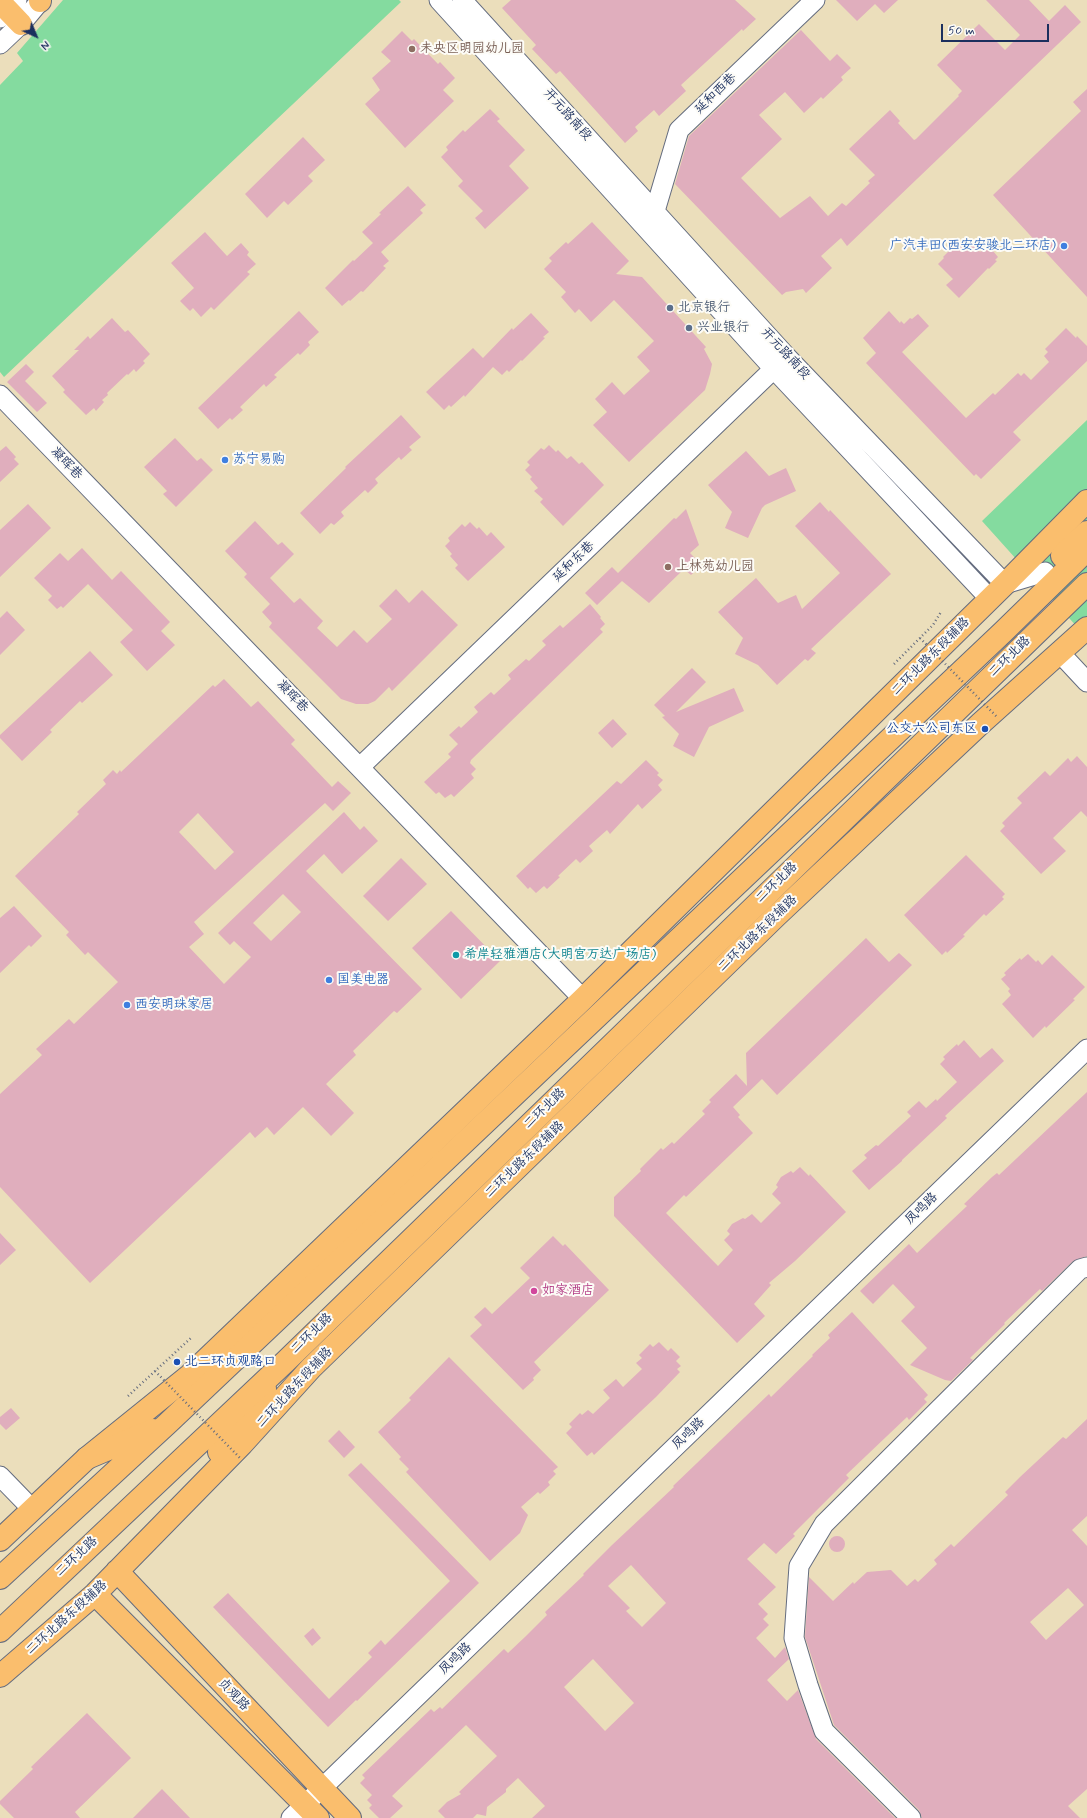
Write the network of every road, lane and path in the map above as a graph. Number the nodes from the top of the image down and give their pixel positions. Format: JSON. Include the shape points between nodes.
{"nodes":[{"id":1,"x":40,"y":0,"type":"edge"},
{"id":2,"x":439,"y":0,"type":"edge"},
{"id":3,"x":462,"y":0,"type":"edge"},
{"id":4,"x":815,"y":0,"type":"edge"},
{"id":5,"x":9,"y":11,"type":"edge"},
{"id":6,"x":0,"y":44,"type":"edge"},
{"id":7,"x":655,"y":211,"type":"junction"},
{"id":8,"x":780,"y":363,"type":"junction"},
{"id":9,"x":0,"y":395,"type":"edge"},
{"id":10,"x":1087,"y":501,"type":"edge"},
{"id":11,"x":1087,"y":532,"type":"edge"},
{"id":12,"x":1087,"y":550,"type":"edge"},
{"id":13,"x":1045,"y":572,"type":"junction"},
{"id":14,"x":1087,"y":584,"type":"edge"},
{"id":15,"x":998,"y":591,"type":"junction"},
{"id":16,"x":941,"y":612,"type":"dead end"},
{"id":17,"x":1087,"y":628,"type":"edge"},
{"id":18,"x":1003,"y":632,"type":"junction"},
{"id":19,"x":920,"y":638,"type":"junction"},
{"id":20,"x":1059,"y":652,"type":"junction"},
{"id":21,"x":894,"y":664,"type":"dead end"},
{"id":22,"x":1087,"y":682,"type":"edge"},
{"id":23,"x":998,"y":718,"type":"dead end"},
{"id":24,"x":360,"y":767,"type":"junction"},
{"id":25,"x":583,"y":999,"type":"junction"},
{"id":26,"x":1087,"y":1049,"type":"edge"},
{"id":27,"x":1087,"y":1267,"type":"edge"},
{"id":28,"x":192,"y":1338,"type":"dead end"},
{"id":29,"x":285,"y":1362,"type":"junction"},
{"id":30,"x":155,"y":1371,"type":"junction"},
{"id":31,"x":128,"y":1396,"type":"dead end"},
{"id":32,"x":168,"y":1423,"type":"junction"},
{"id":33,"x":87,"y":1458,"type":"junction"},
{"id":34,"x":240,"y":1458,"type":"dead end"},
{"id":35,"x":0,"y":1476,"type":"edge"},
{"id":36,"x":32,"y":1509,"type":"junction"},
{"id":37,"x":176,"y":1511,"type":"junction"},
{"id":38,"x":0,"y":1540,"type":"edge"},
{"id":39,"x":117,"y":1571,"type":"junction"},
{"id":40,"x":0,"y":1578,"type":"edge"},
{"id":41,"x":95,"y":1594,"type":"junction"},
{"id":42,"x":0,"y":1631,"type":"edge"},
{"id":43,"x":36,"y":1647,"type":"junction"},
{"id":44,"x":0,"y":1672,"type":"edge"},
{"id":45,"x":0,"y":1676,"type":"edge"},
{"id":46,"x":321,"y":1789,"type":"junction"},
{"id":47,"x":304,"y":1814,"type":"edge"},
{"id":48,"x":350,"y":1818,"type":"edge"},
{"id":49,"x":911,"y":1818,"type":"edge"}],
"edges":[{"from":1,"to":5,"type":"street"},
{"from":2,"to":8,"type":"street","name":"开元路南段"},
{"from":3,"to":7,"type":"street","name":"开元路南段"},
{"from":4,"to":7,"type":"street","name":"延和西巷","via":[[679,130]]},
{"from":5,"to":6,"type":"street"},
{"from":7,"to":8,"type":"street","name":"开元路南段"},
{"from":8,"to":15,"type":"street","name":"开元路南段"},
{"from":8,"to":24,"type":"street","name":"延和东巷"},
{"from":9,"to":24,"type":"street","name":"凝晖巷"},
{"from":10,"to":15,"type":"main road","name":"二环北路东段辅路"},
{"from":11,"to":13,"type":"main road"},
{"from":12,"to":18,"type":"main road","name":"二环北路"},
{"from":13,"to":15,"type":"street"},
{"from":13,"to":18,"type":"main road"},
{"from":14,"to":29,"type":"main road","name":"二环北路"},
{"from":15,"to":25,"type":"main road","name":"二环北路东段辅路"},
{"from":16,"to":19,"type":"path"},
{"from":17,"to":20,"type":"main road","name":"二环北路东段辅路"},
{"from":18,"to":32,"type":"main road","name":"二环北路"},
{"from":19,"to":21,"type":"path"},
{"from":19,"to":23,"type":"path","bridge":true},
{"from":20,"to":22,"type":"street"},
{"from":20,"to":37,"type":"main road","name":"二环北路东段辅路","via":[[770,922],[312,1368]]},
{"from":24,"to":25,"type":"street","name":"凝晖巷"},
{"from":25,"to":33,"type":"main road","name":"二环北路东段辅路","via":[[190,1375]]},
{"from":26,"to":46,"type":"street","name":"凤鸣路"},
{"from":27,"to":49,"type":"street","via":[[1080,1269],[824,1524],[799,1566],[794,1638],[824,1731]]},
{"from":28,"to":30,"type":"path"},
{"from":29,"to":37,"type":"main road"},
{"from":29,"to":42,"type":"main road","name":"二环北路"},
{"from":30,"to":31,"type":"path"},
{"from":30,"to":34,"type":"path","bridge":true},
{"from":32,"to":33,"type":"main road"},
{"from":32,"to":40,"type":"main road","name":"二环北路"},
{"from":33,"to":36,"type":"main road","name":"二环北路东段辅路"},
{"from":35,"to":36,"type":"street"},
{"from":36,"to":38,"type":"main road","name":"二环北路东段辅路"},
{"from":37,"to":39,"type":"main road","name":"二环北路东段辅路"},
{"from":39,"to":41,"type":"main road","name":"二环北路东段辅路"},
{"from":39,"to":46,"type":"main road","name":"贞观路"},
{"from":41,"to":43,"type":"main road","name":"二环北路东段辅路"},
{"from":41,"to":47,"type":"main road","name":"贞观路"},
{"from":43,"to":44,"type":"main road"},
{"from":43,"to":45,"type":"main road","name":"二环北路东段辅路"},
{"from":46,"to":47,"type":"street","name":"凤鸣路"},
{"from":46,"to":48,"type":"main road","name":"贞观路"}]}
